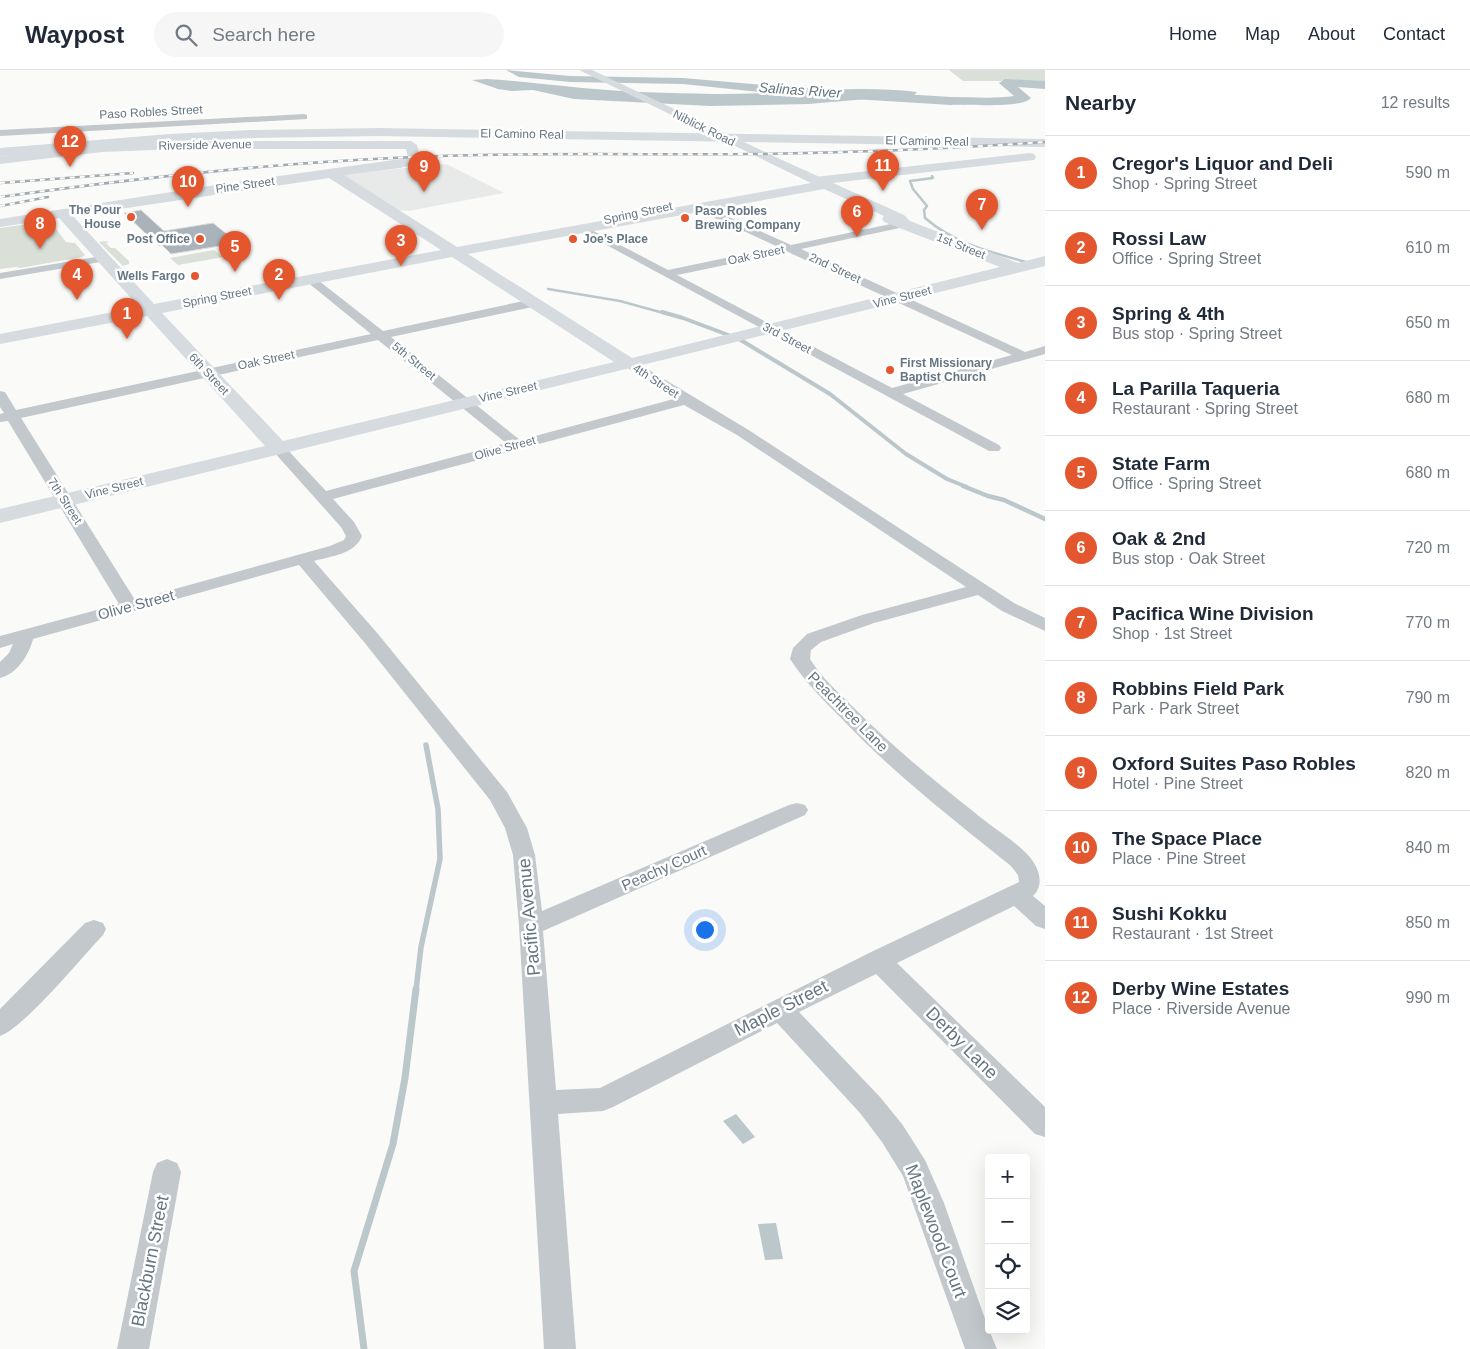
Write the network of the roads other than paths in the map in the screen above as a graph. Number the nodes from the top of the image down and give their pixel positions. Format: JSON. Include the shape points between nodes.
{"nodes":[{"id":1,"x":584,"y":70,"type":"edge"},
{"id":2,"x":304,"y":117,"type":"dead end"},
{"id":3,"x":218,"y":129,"type":"junction"},
{"id":4,"x":0,"y":133,"type":"edge"},
{"id":5,"x":1045,"y":133,"type":"edge"},
{"id":6,"x":251,"y":134,"type":"junction"},
{"id":7,"x":695,"y":137,"type":"junction"},
{"id":8,"x":0,"y":139,"type":"edge"},
{"id":9,"x":1045,"y":143,"type":"edge"},
{"id":10,"x":410,"y":144,"type":"junction"},
{"id":11,"x":0,"y":146,"type":"edge"},
{"id":12,"x":0,"y":152,"type":"edge"},
{"id":13,"x":0,"y":160,"type":"edge"},
{"id":14,"x":1041,"y":160,"type":"edge"},
{"id":15,"x":331,"y":173,"type":"junction"},
{"id":16,"x":819,"y":183,"type":"junction"},
{"id":17,"x":700,"y":207,"type":"junction"},
{"id":18,"x":64,"y":213,"type":"junction"},
{"id":19,"x":0,"y":223,"type":"edge"},
{"id":20,"x":905,"y":224,"type":"junction"},
{"id":21,"x":580,"y":228,"type":"junction"},
{"id":22,"x":790,"y":248,"type":"junction"},
{"id":23,"x":454,"y":252,"type":"junction"},
{"id":24,"x":102,"y":259,"type":"junction"},
{"id":25,"x":1032,"y":264,"type":"edge"},
{"id":26,"x":666,"y":274,"type":"junction"},
{"id":27,"x":0,"y":276,"type":"edge"},
{"id":28,"x":310,"y":279,"type":"junction"},
{"id":29,"x":898,"y":297,"type":"junction"},
{"id":30,"x":533,"y":303,"type":"junction"},
{"id":31,"x":150,"y":310,"type":"junction"},
{"id":32,"x":770,"y":329,"type":"junction"},
{"id":33,"x":381,"y":335,"type":"junction"},
{"id":34,"x":0,"y":339,"type":"edge"},
{"id":35,"x":1045,"y":350,"type":"edge"},
{"id":36,"x":1024,"y":356,"type":"junction"},
{"id":37,"x":629,"y":364,"type":"junction"},
{"id":38,"x":208,"y":373,"type":"junction"},
{"id":39,"x":891,"y":393,"type":"junction"},
{"id":40,"x":0,"y":395,"type":"edge"},
{"id":41,"x":686,"y":400,"type":"junction"},
{"id":42,"x":465,"y":403,"type":"junction"},
{"id":43,"x":6,"y":416,"type":"edge"},
{"id":44,"x":516,"y":444,"type":"junction"},
{"id":45,"x":278,"y":448,"type":"junction"},
{"id":46,"x":994,"y":448,"type":"dead end"},
{"id":47,"x":324,"y":496,"type":"junction"},
{"id":48,"x":64,"y":500,"type":"junction"},
{"id":49,"x":0,"y":516,"type":"edge"},
{"id":50,"x":354,"y":536,"type":"joint"},
{"id":51,"x":304,"y":559,"type":"junction"},
{"id":52,"x":981,"y":589,"type":"junction"},
{"id":53,"x":130,"y":607,"type":"junction"},
{"id":54,"x":1045,"y":625,"type":"edge"},
{"id":55,"x":25,"y":636,"type":"junction"},
{"id":56,"x":0,"y":642,"type":"edge"},
{"id":57,"x":0,"y":672,"type":"edge"},
{"id":58,"x":797,"y":810,"type":"dead end"},
{"id":59,"x":1016,"y":895,"type":"junction"},
{"id":60,"x":1045,"y":920,"type":"edge"},
{"id":61,"x":531,"y":926,"type":"junction"},
{"id":62,"x":94,"y":929,"type":"dead end"},
{"id":63,"x":878,"y":960,"type":"junction"},
{"id":64,"x":780,"y":1008,"type":"junction"},
{"id":65,"x":0,"y":1025,"type":"edge"},
{"id":66,"x":543,"y":1103,"type":"junction"},
{"id":67,"x":1045,"y":1125,"type":"edge"},
{"id":68,"x":167,"y":1172,"type":"dead end"},
{"id":69,"x":133,"y":1349,"type":"edge"},
{"id":70,"x":560,"y":1349,"type":"edge"},
{"id":71,"x":981,"y":1349,"type":"edge"}],
"edges":[{"from":1,"to":16,"type":"main road","name":"Niblick Road"},
{"from":2,"to":4,"type":"street","name":"Paso Robles Street"},
{"from":3,"to":5,"type":"main road","name":"El Camino Real","via":[[379,126]]},
{"from":3,"to":8,"type":"main road"},
{"from":3,"to":11,"type":"main road","name":"El Camino Real"},
{"from":6,"to":7,"type":"main road","name":"El Camino Real","via":[[378,132]]},
{"from":6,"to":10,"type":"main road","via":[[398,136],[406,138]]},
{"from":6,"to":12,"type":"main road","name":"El Camino Real"},
{"from":7,"to":9,"type":"main road","name":"El Camino Real"},
{"from":7,"to":10,"type":"main road","name":"Riverside Avenue","via":[[529,138]]},
{"from":10,"to":13,"type":"main road","name":"Riverside Avenue","via":[[170,145],[102,148]]},
{"from":10,"to":15,"type":"main road","name":"Pine Street","via":[[414,161]]},
{"from":14,"to":16,"type":"main road"},
{"from":15,"to":18,"type":"main road","name":"Pine Street"},
{"from":15,"to":23,"type":"main road","name":"4th Street"},
{"from":16,"to":17,"type":"main road","name":"Spring Street"},
{"from":16,"to":20,"type":"main road","name":"1st Street","via":[[852,203]]},
{"from":16,"to":21,"type":"main road","name":"Spring Street","via":[[686,203],[596,221]]},
{"from":17,"to":21,"type":"main road","name":"Spring Street"},
{"from":17,"to":22,"type":"street","name":"2nd Street"},
{"from":18,"to":19,"type":"main road","name":"Pine Street"},
{"from":18,"to":24,"type":"main road","name":"6th Street"},
{"from":20,"to":22,"type":"street","name":"Oak Street"},
{"from":20,"to":25,"type":"main road","name":"1st Street"},
{"from":21,"to":23,"type":"main road","name":"Spring Street"},
{"from":21,"to":26,"type":"street","name":"3rd Street"},
{"from":22,"to":26,"type":"street","name":"Oak Street"},
{"from":22,"to":29,"type":"street","name":"2nd Street"},
{"from":23,"to":28,"type":"main road","name":"Spring Street"},
{"from":23,"to":30,"type":"main road","name":"4th Street"},
{"from":24,"to":27,"type":"street"},
{"from":24,"to":31,"type":"main road","name":"6th Street"},
{"from":25,"to":29,"type":"main road","name":"Vine Street"},
{"from":26,"to":32,"type":"street","name":"3rd Street"},
{"from":28,"to":31,"type":"main road","name":"Spring Street"},
{"from":28,"to":33,"type":"street","name":"5th Street"},
{"from":29,"to":32,"type":"main road","name":"Vine Street"},
{"from":29,"to":36,"type":"street","name":"2nd Street"},
{"from":30,"to":33,"type":"street","name":"Oak Street"},
{"from":30,"to":37,"type":"main road","name":"4th Street"},
{"from":31,"to":34,"type":"main road","name":"Spring Street"},
{"from":31,"to":38,"type":"main road","name":"6th Street"},
{"from":32,"to":37,"type":"main road","name":"Vine Street"},
{"from":32,"to":39,"type":"street","name":"3rd Street"},
{"from":33,"to":38,"type":"street","name":"Oak Street"},
{"from":33,"to":42,"type":"street","name":"5th Street"},
{"from":35,"to":36,"type":"street"},
{"from":36,"to":39,"type":"street"},
{"from":37,"to":41,"type":"street","name":"4th Street"},
{"from":37,"to":42,"type":"main road","name":"Vine Street"},
{"from":38,"to":43,"type":"street","name":"Oak Street"},
{"from":38,"to":45,"type":"main road","name":"6th Street"},
{"from":39,"to":46,"type":"street","name":"3rd Street"},
{"from":40,"to":43,"type":"street","name":"7th Street"},
{"from":41,"to":44,"type":"street","name":"Olive Street"},
{"from":41,"to":52,"type":"street","name":"4th Street","via":[[742,432]]},
{"from":42,"to":44,"type":"street","name":"5th Street"},
{"from":42,"to":45,"type":"main road","name":"Vine Street"},
{"from":43,"to":48,"type":"street","name":"7th Street"},
{"from":44,"to":47,"type":"street","name":"Olive Street"},
{"from":45,"to":47,"type":"street","name":"6th Street"},
{"from":45,"to":48,"type":"main road","name":"Vine Street"},
{"from":47,"to":50,"type":"street","name":"6th Street"},
{"from":48,"to":49,"type":"main road","name":"Vine Street"},
{"from":48,"to":53,"type":"street","name":"7th Street"},
{"from":50,"to":51,"type":"street","name":"Olive Street","via":[[346,546]]},
{"from":51,"to":53,"type":"street","name":"Olive Street"},
{"from":51,"to":61,"type":"street","name":"Pacific Avenue","via":[[499,797],[516,828],[524,855]]},
{"from":52,"to":54,"type":"street","name":"4th Street"},
{"from":52,"to":59,"type":"street","name":"Peachtree Lane","via":[[868,619],[814,638],[802,648],[800,659],[808,672],[863,730],[1019,860],[1030,874],[1031,886]]},
{"from":53,"to":55,"type":"street","name":"Olive Street"},
{"from":55,"to":56,"type":"street","name":"Olive Street"},
{"from":55,"to":57,"type":"street","via":[[15,660]]},
{"from":58,"to":61,"type":"street","name":"Peachy Court"},
{"from":59,"to":60,"type":"street"},
{"from":59,"to":63,"type":"street","name":"Maple Street"},
{"from":61,"to":66,"type":"street","name":"Pacific Avenue"},
{"from":62,"to":65,"type":"street"},
{"from":63,"to":64,"type":"street","name":"Maple Street"},
{"from":63,"to":67,"type":"street","name":"Derby Lane"},
{"from":64,"to":66,"type":"street","name":"Maple Street","via":[[603,1099]]},
{"from":64,"to":71,"type":"street","name":"Maplewood Court","via":[[870,1105],[914,1169]]},
{"from":66,"to":70,"type":"street","name":"Pacific Avenue"},
{"from":68,"to":69,"type":"street","name":"Blackburn Street"}]}
